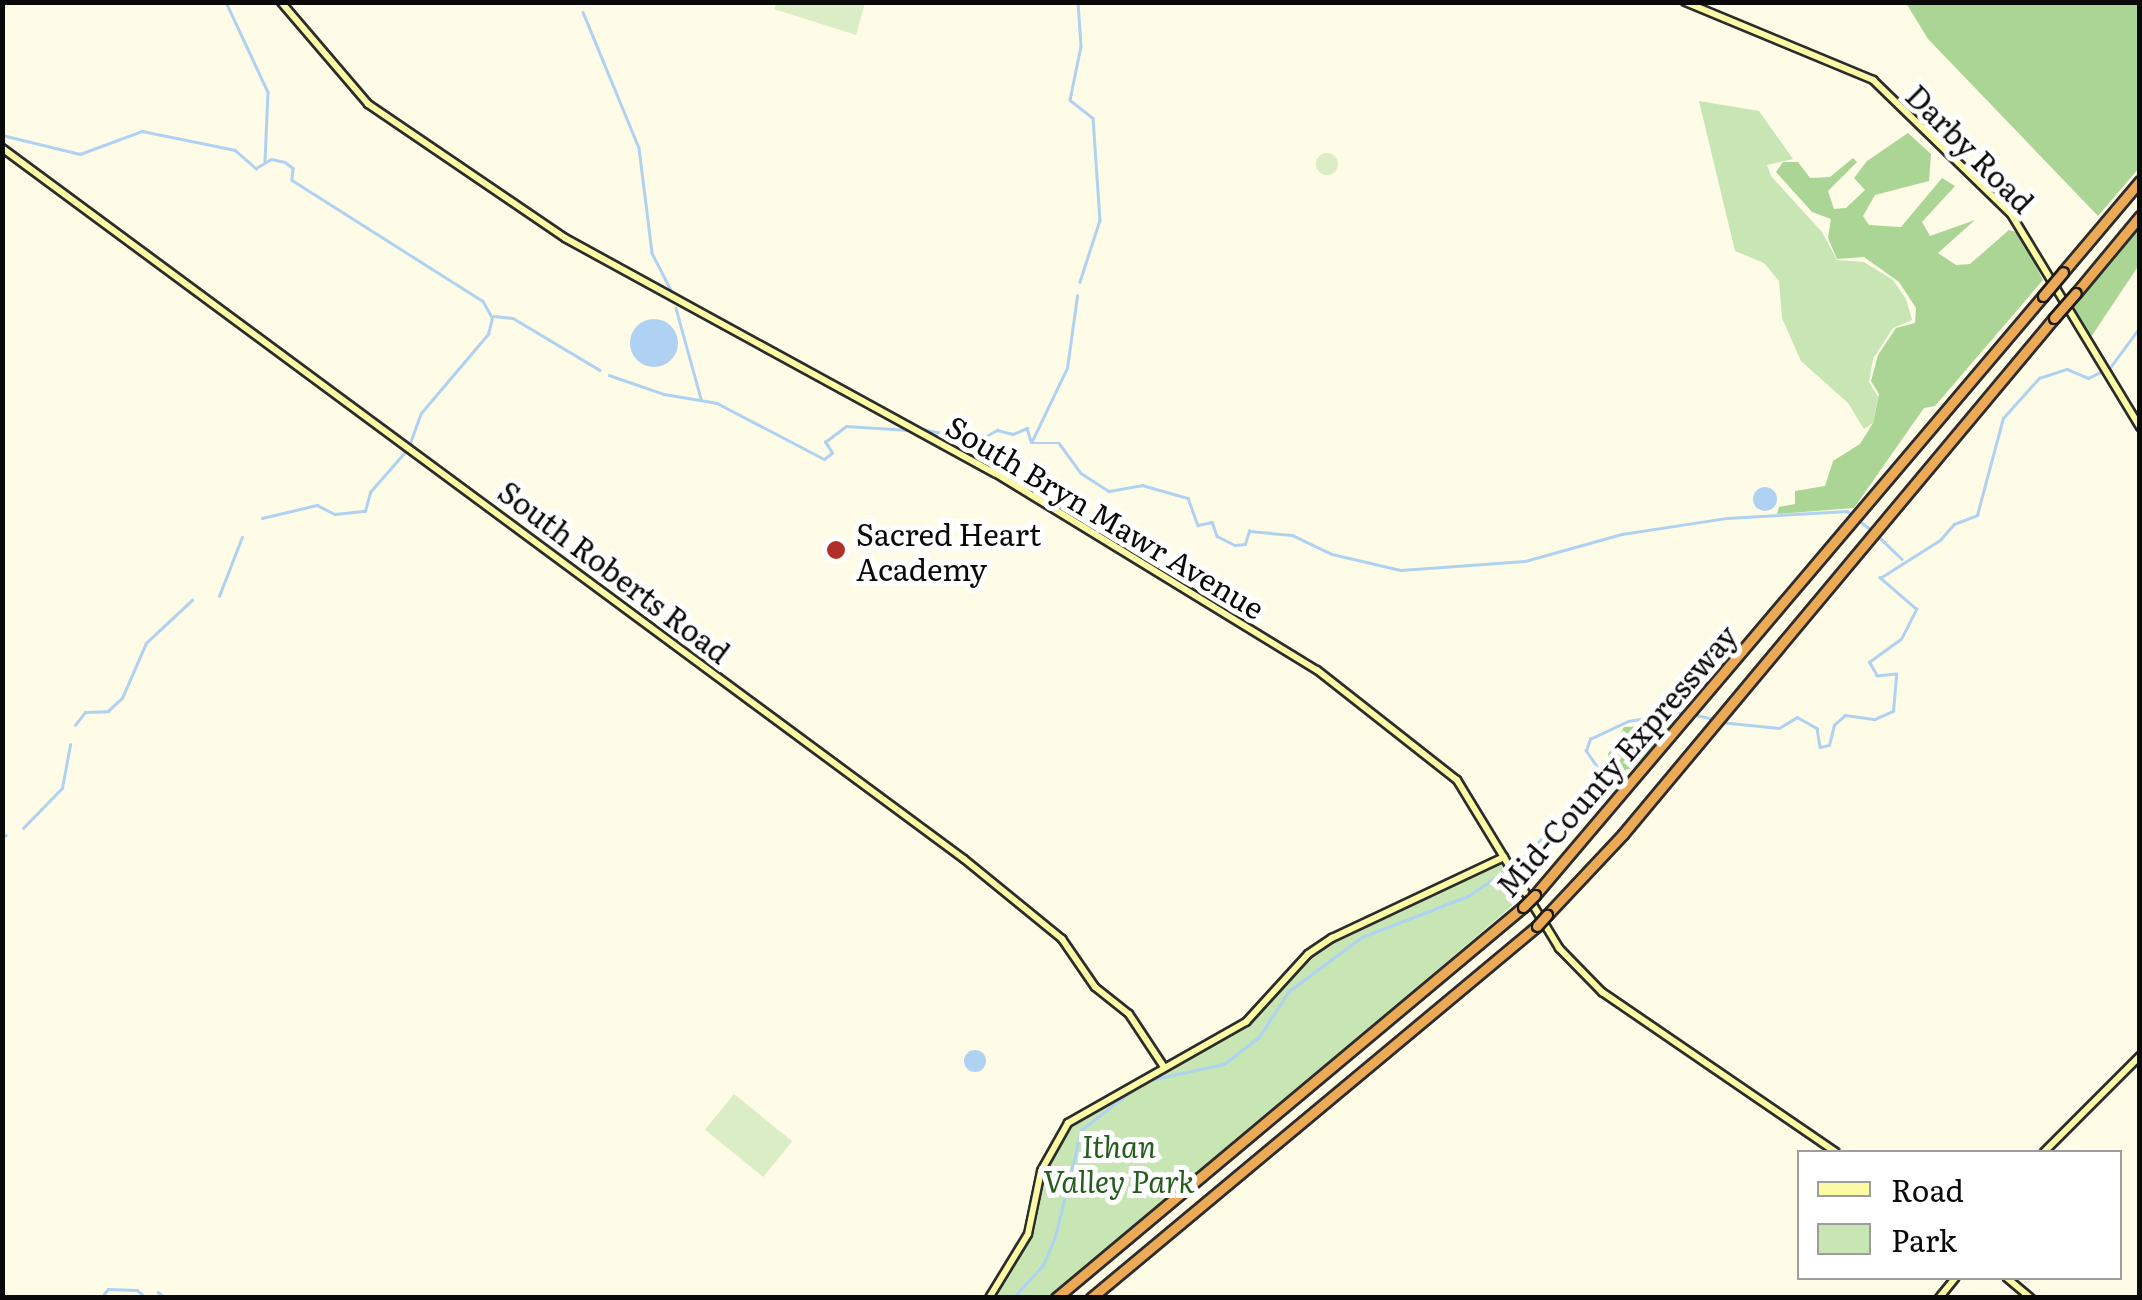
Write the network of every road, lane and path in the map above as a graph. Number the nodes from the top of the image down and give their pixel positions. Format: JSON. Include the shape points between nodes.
{"nodes":[{"id":1,"x":281,"y":2,"type":"edge"},
{"id":2,"x":1684,"y":2,"type":"edge"},
{"id":3,"x":2,"y":148,"type":"edge"},
{"id":4,"x":2140,"y":181,"type":"edge"},
{"id":5,"x":2140,"y":216,"type":"edge"},
{"id":6,"x":2140,"y":426,"type":"edge"},
{"id":7,"x":1504,"y":856,"type":"junction"},
{"id":8,"x":2140,"y":1056,"type":"edge"},
{"id":9,"x":1164,"y":1067,"type":"junction"},
{"id":10,"x":1833,"y":1150,"type":"edge"},
{"id":11,"x":2046,"y":1150,"type":"edge"},
{"id":12,"x":2010,"y":1280,"type":"edge"},
{"id":13,"x":989,"y":1298,"type":"edge"},
{"id":14,"x":1056,"y":1298,"type":"edge"},
{"id":15,"x":1090,"y":1298,"type":"edge"},
{"id":16,"x":2032,"y":1298,"type":"edge"}],
"edges":[{"from":1,"to":7,"type":"main road","name":"South Bryn Mawr Avenue","via":[[368,104],[437,153],[644,286],[767,345],[914,428],[1317,670],[1456,780]]},
{"from":2,"to":6,"type":"main road","name":"Darby Road","via":[[1873,80],[2010,214]]},
{"from":3,"to":9,"type":"main road","name":"South Roberts Road","via":[[964,859],[1062,939],[1095,987],[1129,1014]]},
{"from":4,"to":14,"type":"highway","name":"Mid-County Expressway","bridge":true,"via":[[1535,895]]},
{"from":5,"to":15,"type":"highway","name":"Mid-County Expressway","bridge":true,"via":[[1712,728],[1537,926]]},
{"from":7,"to":9,"type":"main road","via":[[1332,938],[1308,954],[1246,1022]]},
{"from":7,"to":10,"type":"main road","name":"South Bryn Mawr Avenue","via":[[1558,948],[1602,992]]},
{"from":8,"to":11,"type":"main road"},
{"from":9,"to":13,"type":"main road","via":[[1068,1123],[1041,1171],[1028,1234]]},
{"from":12,"to":16,"type":"main road"}]}
